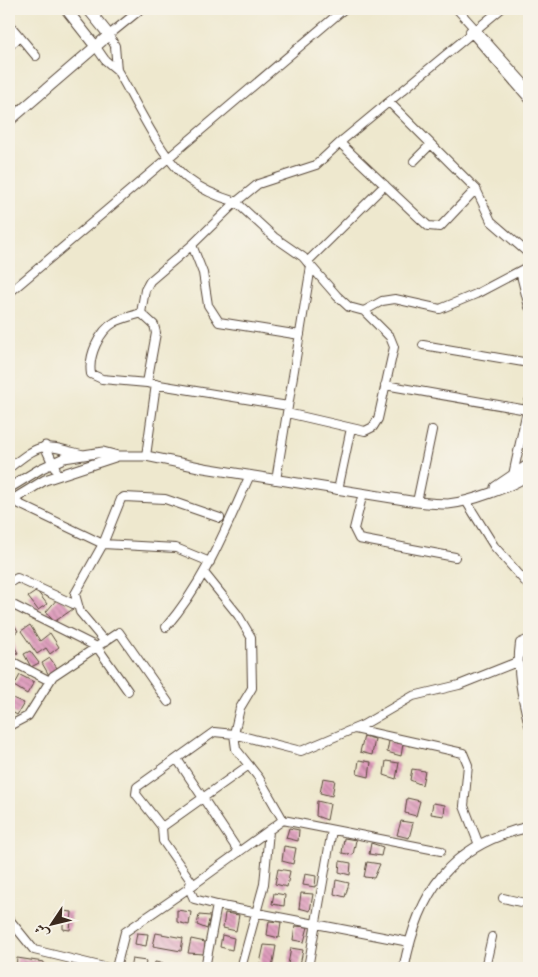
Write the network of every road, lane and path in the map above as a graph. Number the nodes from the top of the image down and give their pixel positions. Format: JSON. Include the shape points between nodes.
{"nodes":[{"id":1,"x":66,"y":9,"type":"edge"},
{"id":2,"x":88,"y":9,"type":"edge"},
{"id":3,"x":141,"y":9,"type":"edge"},
{"id":4,"x":344,"y":9,"type":"edge"},
{"id":5,"x":457,"y":9,"type":"edge"},
{"id":6,"x":501,"y":9,"type":"edge"},
{"id":7,"x":9,"y":24,"type":"edge"},
{"id":8,"x":474,"y":31,"type":"junction"},
{"id":9,"x":109,"y":35,"type":"junction"},
{"id":10,"x":20,"y":37,"type":"junction"},
{"id":11,"x":9,"y":46,"type":"edge"},
{"id":12,"x":96,"y":47,"type":"junction"},
{"id":13,"x":36,"y":56,"type":"dead end"},
{"id":14,"x":117,"y":70,"type":"junction"},
{"id":15,"x":529,"y":89,"type":"edge"},
{"id":16,"x":529,"y":99,"type":"edge"},
{"id":17,"x":389,"y":102,"type":"junction"},
{"id":18,"x":9,"y":120,"type":"edge"},
{"id":19,"x":340,"y":143,"type":"junction"},
{"id":20,"x":432,"y":144,"type":"junction"},
{"id":21,"x":168,"y":158,"type":"junction"},
{"id":22,"x":414,"y":161,"type":"dead end"},
{"id":23,"x":385,"y":185,"type":"junction"},
{"id":24,"x":476,"y":189,"type":"junction"},
{"id":25,"x":236,"y":202,"type":"junction"},
{"id":26,"x":192,"y":245,"type":"junction"},
{"id":27,"x":529,"y":254,"type":"edge"},
{"id":28,"x":309,"y":264,"type":"junction"},
{"id":29,"x":529,"y":266,"type":"edge"},
{"id":30,"x":520,"y":271,"type":"junction"},
{"id":31,"x":9,"y":293,"type":"edge"},
{"id":32,"x":529,"y":307,"type":"edge"},
{"id":33,"x":364,"y":311,"type":"junction"},
{"id":34,"x":142,"y":313,"type":"junction"},
{"id":35,"x":300,"y":334,"type":"junction"},
{"id":36,"x":423,"y":345,"type":"dead end"},
{"id":37,"x":529,"y":363,"type":"edge"},
{"id":38,"x":147,"y":383,"type":"junction"},
{"id":39,"x":156,"y":384,"type":"junction"},
{"id":40,"x":386,"y":385,"type":"junction"},
{"id":41,"x":529,"y":401,"type":"edge"},
{"id":42,"x":288,"y":410,"type":"junction"},
{"id":43,"x":527,"y":410,"type":"junction"},
{"id":44,"x":351,"y":428,"type":"junction"},
{"id":45,"x":432,"y":430,"type":"dead end"},
{"id":46,"x":44,"y":446,"type":"junction"},
{"id":47,"x":82,"y":454,"type":"junction"},
{"id":48,"x":118,"y":456,"type":"junction"},
{"id":49,"x":146,"y":456,"type":"junction"},
{"id":50,"x":54,"y":462,"type":"junction"},
{"id":51,"x":529,"y":464,"type":"edge"},
{"id":52,"x":9,"y":468,"type":"edge"},
{"id":53,"x":514,"y":474,"type":"junction"},
{"id":54,"x":58,"y":475,"type":"junction"},
{"id":55,"x":250,"y":475,"type":"junction"},
{"id":56,"x":529,"y":475,"type":"edge"},
{"id":57,"x":276,"y":480,"type":"junction"},
{"id":58,"x":9,"y":488,"type":"edge"},
{"id":59,"x":338,"y":490,"type":"junction"},
{"id":60,"x":487,"y":493,"type":"junction"},
{"id":61,"x":362,"y":494,"type":"junction"},
{"id":62,"x":10,"y":501,"type":"edge"},
{"id":63,"x":466,"y":501,"type":"junction"},
{"id":64,"x":417,"y":502,"type":"junction"},
{"id":65,"x":220,"y":518,"type":"dead end"},
{"id":66,"x":103,"y":544,"type":"junction"},
{"id":67,"x":455,"y":557,"type":"dead end"},
{"id":68,"x":210,"y":562,"type":"junction"},
{"id":69,"x":205,"y":574,"type":"junction"},
{"id":70,"x":9,"y":583,"type":"edge"},
{"id":71,"x":529,"y":585,"type":"edge"},
{"id":72,"x":9,"y":603,"type":"edge"},
{"id":73,"x":78,"y":606,"type":"junction"},
{"id":74,"x":166,"y":627,"type":"dead end"},
{"id":75,"x":529,"y":639,"type":"edge"},
{"id":76,"x":105,"y":642,"type":"junction"},
{"id":77,"x":97,"y":647,"type":"junction"},
{"id":78,"x":9,"y":660,"type":"edge"},
{"id":79,"x":517,"y":662,"type":"junction"},
{"id":80,"x":48,"y":680,"type":"junction"},
{"id":81,"x":128,"y":691,"type":"dead end"},
{"id":82,"x":168,"y":702,"type":"dead end"},
{"id":83,"x":529,"y":725,"type":"edge"},
{"id":84,"x":9,"y":726,"type":"edge"},
{"id":85,"x":355,"y":729,"type":"junction"},
{"id":86,"x":234,"y":734,"type":"junction"},
{"id":87,"x":177,"y":759,"type":"junction"},
{"id":88,"x":249,"y":765,"type":"junction"},
{"id":89,"x":203,"y":797,"type":"junction"},
{"id":90,"x":283,"y":820,"type":"junction"},
{"id":91,"x":162,"y":827,"type":"junction"},
{"id":92,"x":529,"y":827,"type":"edge"},
{"id":93,"x":332,"y":830,"type":"junction"},
{"id":94,"x":269,"y":831,"type":"junction"},
{"id":95,"x":480,"y":845,"type":"junction"},
{"id":96,"x":441,"y":850,"type":"dead end"},
{"id":97,"x":239,"y":852,"type":"junction"},
{"id":98,"x":189,"y":888,"type":"junction"},
{"id":99,"x":503,"y":898,"type":"dead end"},
{"id":100,"x":529,"y":904,"type":"edge"},
{"id":101,"x":217,"y":905,"type":"junction"},
{"id":102,"x":256,"y":912,"type":"junction"},
{"id":103,"x":9,"y":920,"type":"edge"},
{"id":104,"x":315,"y":925,"type":"junction"},
{"id":105,"x":492,"y":937,"type":"dead end"},
{"id":106,"x":409,"y":942,"type":"junction"},
{"id":107,"x":108,"y":968,"type":"edge"},
{"id":108,"x":116,"y":968,"type":"edge"},
{"id":109,"x":205,"y":968,"type":"edge"},
{"id":110,"x":241,"y":968,"type":"edge"},
{"id":111,"x":308,"y":968,"type":"edge"},
{"id":112,"x":404,"y":968,"type":"edge"},
{"id":113,"x":486,"y":968,"type":"edge"}],
"edges":[{"from":1,"to":12,"type":"main road"},
{"from":2,"to":9,"type":"main road"},
{"from":3,"to":9,"type":"street"},
{"from":4,"to":21,"type":"street"},
{"from":5,"to":8,"type":"street"},
{"from":6,"to":8,"type":"street"},
{"from":7,"to":10,"type":"street"},
{"from":8,"to":15,"type":"street"},
{"from":8,"to":16,"type":"street"},
{"from":8,"to":17,"type":"street"},
{"from":9,"to":12,"type":"main road"},
{"from":9,"to":14,"type":"street","via":[[115,46]]},
{"from":10,"to":11,"type":"street"},
{"from":10,"to":13,"type":"street"},
{"from":12,"to":14,"type":"street"},
{"from":12,"to":18,"type":"main road"},
{"from":14,"to":21,"type":"street"},
{"from":17,"to":19,"type":"street"},
{"from":17,"to":20,"type":"street"},
{"from":19,"to":23,"type":"street"},
{"from":19,"to":25,"type":"street","via":[[316,165],[258,184]]},
{"from":20,"to":22,"type":"street"},
{"from":20,"to":24,"type":"street"},
{"from":21,"to":25,"type":"street","via":[[187,179]]},
{"from":21,"to":31,"type":"street"},
{"from":23,"to":24,"type":"street","via":[[428,226],[440,228]]},
{"from":23,"to":28,"type":"street"},
{"from":24,"to":27,"type":"street","via":[[491,220]]},
{"from":25,"to":26,"type":"street"},
{"from":25,"to":28,"type":"street"},
{"from":26,"to":34,"type":"street","via":[[150,280],[145,290]]},
{"from":26,"to":35,"type":"street","via":[[203,273],[208,305],[219,322]]},
{"from":28,"to":33,"type":"street","via":[[337,296],[349,306]]},
{"from":28,"to":35,"type":"street"},
{"from":29,"to":30,"type":"street"},
{"from":30,"to":32,"type":"street"},
{"from":30,"to":33,"type":"street","via":[[440,309],[395,299]]},
{"from":33,"to":40,"type":"street","via":[[390,337],[394,348]]},
{"from":34,"to":38,"type":"street","via":[[154,325],[156,333]]},
{"from":34,"to":38,"type":"street","via":[[108,328],[89,364],[91,374],[102,379]]},
{"from":35,"to":42,"type":"street"},
{"from":36,"to":37,"type":"street"},
{"from":38,"to":39,"type":"street"},
{"from":39,"to":42,"type":"street"},
{"from":39,"to":49,"type":"street"},
{"from":40,"to":43,"type":"street"},
{"from":40,"to":44,"type":"street","via":[[374,427],[365,431]]},
{"from":41,"to":43,"type":"street"},
{"from":42,"to":44,"type":"street"},
{"from":42,"to":57,"type":"street"},
{"from":43,"to":53,"type":"street"},
{"from":44,"to":59,"type":"street"},
{"from":45,"to":64,"type":"street"},
{"from":46,"to":47,"type":"street"},
{"from":46,"to":50,"type":"street"},
{"from":46,"to":52,"type":"street","via":[[30,451]]},
{"from":47,"to":48,"type":"street","via":[[103,452]]},
{"from":47,"to":50,"type":"street"},
{"from":48,"to":49,"type":"street"},
{"from":48,"to":54,"type":"street"},
{"from":49,"to":55,"type":"street"},
{"from":50,"to":54,"type":"street"},
{"from":50,"to":58,"type":"street"},
{"from":51,"to":53,"type":"street"},
{"from":53,"to":60,"type":"street"},
{"from":54,"to":62,"type":"street"},
{"from":55,"to":57,"type":"street"},
{"from":55,"to":68,"type":"street"},
{"from":56,"to":60,"type":"street","via":[[515,484]]},
{"from":57,"to":59,"type":"street"},
{"from":59,"to":61,"type":"street"},
{"from":60,"to":63,"type":"street"},
{"from":61,"to":64,"type":"street"},
{"from":61,"to":67,"type":"street","via":[[354,529],[359,539]]},
{"from":62,"to":66,"type":"street"},
{"from":63,"to":64,"type":"street","via":[[449,504]]},
{"from":63,"to":71,"type":"street","via":[[494,546]]},
{"from":65,"to":66,"type":"street","via":[[165,499],[124,497]]},
{"from":66,"to":68,"type":"street","via":[[176,548]]},
{"from":66,"to":73,"type":"street","via":[[75,594]]},
{"from":68,"to":69,"type":"street"},
{"from":69,"to":74,"type":"street"},
{"from":69,"to":86,"type":"street","via":[[251,637],[252,688],[240,708]]},
{"from":70,"to":73,"type":"street","via":[[17,578]]},
{"from":72,"to":77,"type":"street"},
{"from":73,"to":76,"type":"street"},
{"from":75,"to":79,"type":"street","via":[[520,642]]},
{"from":76,"to":77,"type":"street"},
{"from":76,"to":82,"type":"street","via":[[119,632]]},
{"from":77,"to":80,"type":"street"},
{"from":77,"to":81,"type":"street"},
{"from":78,"to":80,"type":"street"},
{"from":79,"to":83,"type":"street"},
{"from":79,"to":85,"type":"street","via":[[459,685],[412,696]]},
{"from":80,"to":84,"type":"street","via":[[28,716]]},
{"from":85,"to":86,"type":"street","via":[[302,751]]},
{"from":85,"to":95,"type":"street","via":[[463,753],[468,765],[464,806]]},
{"from":86,"to":87,"type":"street","via":[[214,732]]},
{"from":86,"to":88,"type":"street","via":[[236,749]]},
{"from":87,"to":89,"type":"street"},
{"from":87,"to":91,"type":"street","via":[[137,787],[136,794]]},
{"from":88,"to":89,"type":"street"},
{"from":88,"to":90,"type":"street"},
{"from":89,"to":91,"type":"street"},
{"from":89,"to":97,"type":"street"},
{"from":90,"to":93,"type":"street"},
{"from":90,"to":94,"type":"street"},
{"from":91,"to":98,"type":"street","via":[[163,842],[191,881]]},
{"from":92,"to":95,"type":"street","via":[[499,835]]},
{"from":93,"to":96,"type":"street"},
{"from":93,"to":104,"type":"street"},
{"from":94,"to":97,"type":"street"},
{"from":94,"to":102,"type":"street","via":[[264,884]]},
{"from":95,"to":106,"type":"street","via":[[457,861],[430,891],[417,916]]},
{"from":97,"to":98,"type":"street"},
{"from":98,"to":101,"type":"street","via":[[194,899]]},
{"from":98,"to":108,"type":"street","via":[[125,932]]},
{"from":99,"to":100,"type":"street"},
{"from":101,"to":102,"type":"street"},
{"from":101,"to":109,"type":"street"},
{"from":102,"to":104,"type":"street"},
{"from":102,"to":110,"type":"street"},
{"from":103,"to":107,"type":"street","via":[[34,950]]},
{"from":104,"to":106,"type":"street"},
{"from":104,"to":111,"type":"street"},
{"from":105,"to":113,"type":"street"},
{"from":106,"to":112,"type":"street"}]}
